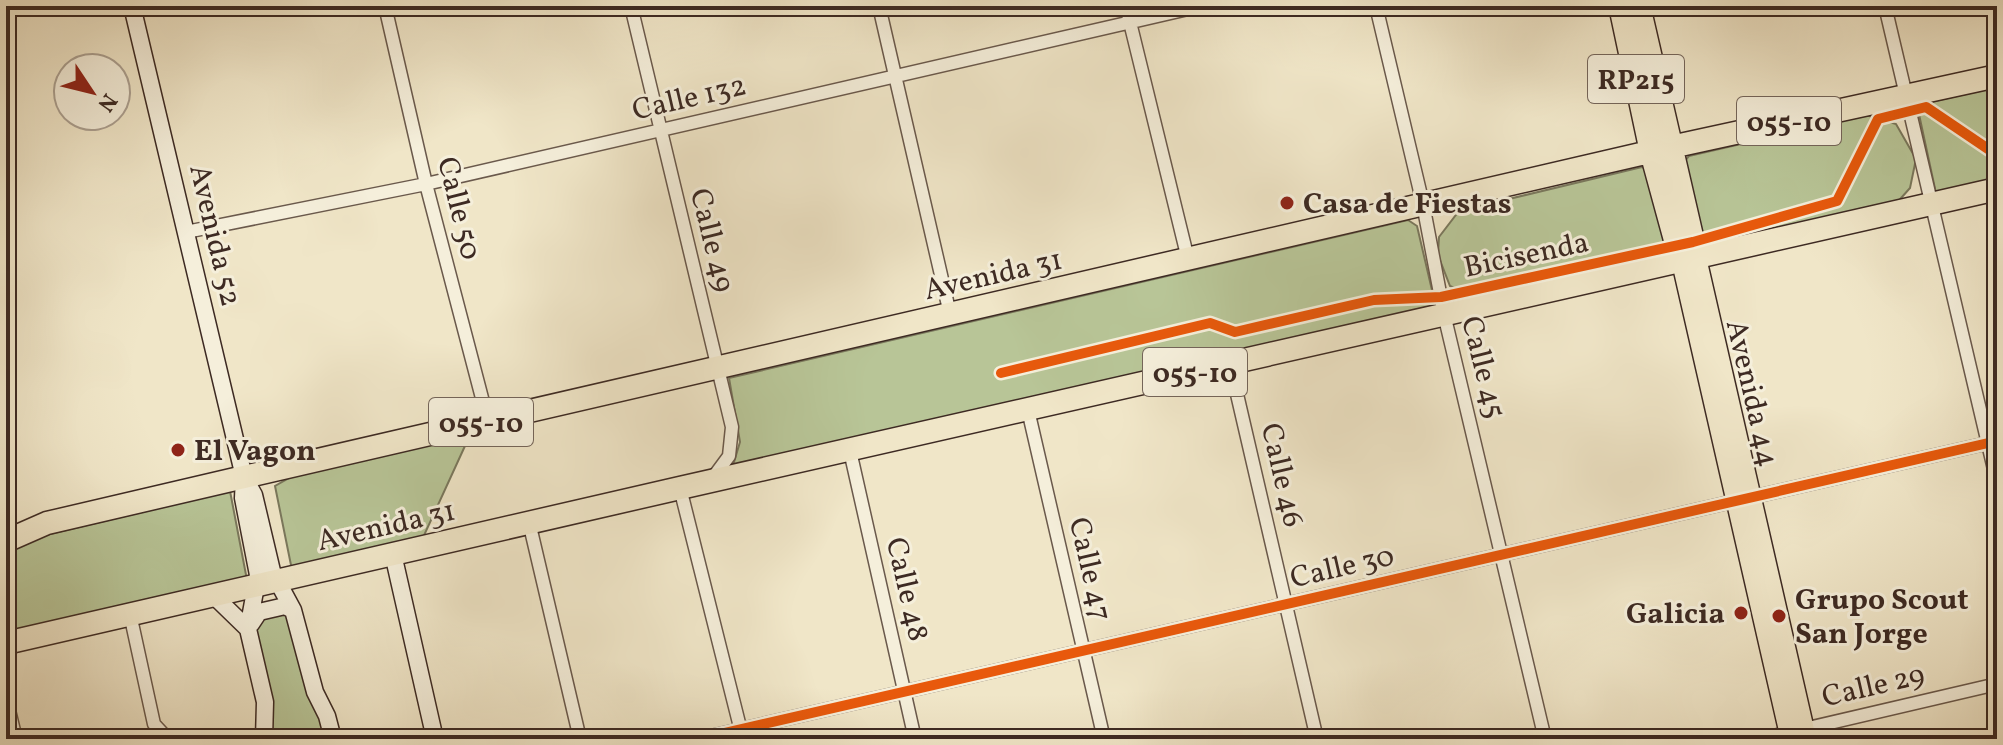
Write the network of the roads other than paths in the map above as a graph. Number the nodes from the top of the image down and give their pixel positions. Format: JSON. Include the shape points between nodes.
{"nodes":[{"id":1,"x":132,"y":6,"type":"edge"},
{"id":2,"x":385,"y":6,"type":"edge"},
{"id":3,"x":631,"y":6,"type":"edge"},
{"id":4,"x":879,"y":6,"type":"edge"},
{"id":5,"x":1126,"y":6,"type":"edge"},
{"id":6,"x":1201,"y":6,"type":"edge"},
{"id":7,"x":1376,"y":6,"type":"edge"},
{"id":8,"x":1620,"y":6,"type":"edge"},
{"id":9,"x":1639,"y":6,"type":"edge"},
{"id":10,"x":1885,"y":6,"type":"edge"},
{"id":11,"x":1130,"y":23,"type":"junction"},
{"id":12,"x":896,"y":76,"type":"junction"},
{"id":13,"x":1997,"y":76,"type":"edge"},
{"id":14,"x":1906,"y":97,"type":"junction"},
{"id":15,"x":659,"y":130,"type":"junction"},
{"id":16,"x":1661,"y":149,"type":"junction"},
{"id":17,"x":426,"y":184,"type":"junction"},
{"id":18,"x":1997,"y":189,"type":"edge"},
{"id":19,"x":1933,"y":203,"type":"junction"},
{"id":20,"x":1423,"y":204,"type":"junction"},
{"id":21,"x":186,"y":232,"type":"junction"},
{"id":22,"x":1188,"y":259,"type":"junction"},
{"id":23,"x":1689,"y":260,"type":"junction"},
{"id":24,"x":950,"y":314,"type":"junction"},
{"id":25,"x":1444,"y":314,"type":"junction"},
{"id":26,"x":1230,"y":364,"type":"junction"},
{"id":27,"x":719,"y":369,"type":"junction"},
{"id":28,"x":1028,"y":410,"type":"junction"},
{"id":29,"x":488,"y":421,"type":"junction"},
{"id":30,"x":1993,"y":442,"type":"edge"},
{"id":31,"x":850,"y":451,"type":"junction"},
{"id":32,"x":244,"y":477,"type":"junction"},
{"id":33,"x":710,"y":481,"type":"junction"},
{"id":34,"x":1997,"y":482,"type":"edge"},
{"id":35,"x":680,"y":488,"type":"junction"},
{"id":36,"x":1744,"y":499,"type":"junction"},
{"id":37,"x":529,"y":522,"type":"junction"},
{"id":38,"x":6,"y":541,"type":"edge"},
{"id":39,"x":393,"y":554,"type":"junction"},
{"id":40,"x":1503,"y":554,"type":"junction"},
{"id":41,"x":314,"y":572,"type":"junction"},
{"id":42,"x":267,"y":583,"type":"junction"},
{"id":43,"x":213,"y":595,"type":"junction"},
{"id":44,"x":1286,"y":604,"type":"junction"},
{"id":45,"x":293,"y":610,"type":"junction"},
{"id":46,"x":130,"y":614,"type":"junction"},
{"id":47,"x":248,"y":629,"type":"junction"},
{"id":48,"x":6,"y":643,"type":"edge"},
{"id":49,"x":1083,"y":650,"type":"junction"},
{"id":50,"x":1997,"y":684,"type":"edge"},
{"id":51,"x":904,"y":691,"type":"junction"},
{"id":52,"x":6,"y":698,"type":"edge"},
{"id":53,"x":742,"y":734,"type":"edge"},
{"id":54,"x":1798,"y":734,"type":"edge"},
{"id":55,"x":16,"y":739,"type":"edge"},
{"id":56,"x":168,"y":739,"type":"edge"},
{"id":57,"x":264,"y":739,"type":"edge"},
{"id":58,"x":333,"y":739,"type":"edge"},
{"id":59,"x":435,"y":739,"type":"edge"},
{"id":60,"x":580,"y":739,"type":"edge"},
{"id":61,"x":698,"y":739,"type":"edge"},
{"id":62,"x":915,"y":739,"type":"edge"},
{"id":63,"x":1104,"y":739,"type":"edge"},
{"id":64,"x":1317,"y":739,"type":"edge"},
{"id":65,"x":1545,"y":739,"type":"edge"},
{"id":66,"x":1761,"y":739,"type":"edge"}],
"edges":[{"from":1,"to":21,"type":"main road","name":"Avenida 52"},
{"from":2,"to":17,"type":"street","name":"Calle 50"},
{"from":3,"to":15,"type":"street","name":"Calle 49"},
{"from":4,"to":12,"type":"street"},
{"from":5,"to":11,"type":"street"},
{"from":6,"to":11,"type":"street","name":"Calle 132"},
{"from":7,"to":20,"type":"street","name":"Calle 45"},
{"from":8,"to":16,"type":"highway","name":"Avenida 44","number":"RP215"},
{"from":9,"to":16,"type":"highway","name":"Avenida 44","number":"RP215"},
{"from":10,"to":14,"type":"street"},
{"from":11,"to":12,"type":"street","name":"Calle 132"},
{"from":11,"to":22,"type":"street"},
{"from":12,"to":15,"type":"street","name":"Calle 132"},
{"from":12,"to":24,"type":"street"},
{"from":13,"to":14,"type":"highway","name":"Avenida 31","number":"055-10"},
{"from":14,"to":16,"type":"highway","name":"Avenida 31","number":"055-10"},
{"from":14,"to":19,"type":"street"},
{"from":15,"to":17,"type":"street","name":"Calle 132"},
{"from":15,"to":27,"type":"street","name":"Calle 49"},
{"from":16,"to":20,"type":"highway","name":"Avenida 31","number":"055-10"},
{"from":16,"to":23,"type":"highway","name":"Avenida 44","number":"RP215"},
{"from":17,"to":21,"type":"street","name":"Calle 132"},
{"from":17,"to":29,"type":"street","name":"Calle 50"},
{"from":18,"to":19,"type":"highway","name":"Avenida 31","number":"055-10"},
{"from":19,"to":23,"type":"highway","name":"Avenida 31","number":"055-10"},
{"from":19,"to":30,"type":"street"},
{"from":20,"to":22,"type":"highway","name":"Avenida 31","number":"055-10"},
{"from":20,"to":25,"type":"street","name":"Calle 45"},
{"from":21,"to":32,"type":"main road","name":"Avenida 52"},
{"from":22,"to":24,"type":"highway","name":"Avenida 31","number":"055-10"},
{"from":23,"to":25,"type":"highway","name":"Avenida 31","number":"055-10"},
{"from":23,"to":36,"type":"main road","name":"Avenida 44"},
{"from":24,"to":27,"type":"highway","name":"Avenida 31","number":"055-10"},
{"from":25,"to":26,"type":"highway","name":"Avenida 31","number":"055-10"},
{"from":25,"to":40,"type":"street","name":"Calle 45"},
{"from":26,"to":28,"type":"highway","name":"Avenida 31","number":"055-10"},
{"from":26,"to":44,"type":"street","name":"Calle 46"},
{"from":27,"to":29,"type":"highway","name":"Avenida 31","number":"055-10"},
{"from":27,"to":33,"type":"street","name":"Calle 49","via":[[732,427],[729,456]]},
{"from":28,"to":31,"type":"highway","name":"Avenida 31","number":"055-10"},
{"from":28,"to":49,"type":"street","name":"Calle 47"},
{"from":29,"to":32,"type":"highway","name":"Avenida 31","number":"055-10"},
{"from":30,"to":34,"type":"street"},
{"from":30,"to":36,"type":"street","name":"Calle 30"},
{"from":31,"to":33,"type":"highway","name":"Avenida 31","number":"055-10"},
{"from":31,"to":51,"type":"street","name":"Calle 48"},
{"from":32,"to":38,"type":"highway","name":"Avenida 31","number":"055-10","via":[[47,523]]},
{"from":32,"to":42,"type":"main road","name":"Avenida 52","via":[[258,575]]},
{"from":33,"to":35,"type":"highway","name":"Avenida 31","number":"055-10"},
{"from":35,"to":37,"type":"highway","name":"Avenida 31","number":"055-10"},
{"from":35,"to":53,"type":"street"},
{"from":36,"to":40,"type":"street","name":"Calle 30"},
{"from":36,"to":54,"type":"main road","name":"Avenida 44"},
{"from":37,"to":39,"type":"highway","name":"Avenida 31","number":"055-10"},
{"from":37,"to":60,"type":"street"},
{"from":39,"to":41,"type":"highway","name":"Avenida 31","number":"055-10"},
{"from":39,"to":59,"type":"main road"},
{"from":40,"to":44,"type":"street","name":"Calle 30"},
{"from":40,"to":65,"type":"street","name":"Calle 45"},
{"from":41,"to":42,"type":"highway","name":"Avenida 31","number":"055-10"},
{"from":41,"to":45,"type":"main road"},
{"from":42,"to":43,"type":"highway","name":"Avenida 31","number":"055-10"},
{"from":42,"to":45,"type":"main road","name":"Avenida 52"},
{"from":42,"to":47,"type":"main road","name":"Avenida 52"},
{"from":43,"to":46,"type":"highway","name":"Avenida 31","number":"055-10"},
{"from":43,"to":47,"type":"main road"},
{"from":44,"to":49,"type":"street","name":"Calle 30"},
{"from":44,"to":64,"type":"street","name":"Calle 46"},
{"from":45,"to":47,"type":"main road","via":[[285,606],[259,612]]},
{"from":45,"to":58,"type":"main road","name":"Avenida 52"},
{"from":46,"to":48,"type":"highway","name":"Avenida 31","number":"055-10"},
{"from":46,"to":56,"type":"street","via":[[154,724]]},
{"from":47,"to":57,"type":"main road","name":"Avenida 52","via":[[265,702]]},
{"from":49,"to":51,"type":"street","name":"Calle 30"},
{"from":49,"to":63,"type":"street","name":"Calle 47"},
{"from":50,"to":54,"type":"street","name":"Calle 29"},
{"from":51,"to":53,"type":"street","name":"Calle 30"},
{"from":51,"to":62,"type":"street","name":"Calle 48"},
{"from":52,"to":55,"type":"street"},
{"from":53,"to":61,"type":"street","name":"Calle 30"},
{"from":54,"to":66,"type":"street","name":"Calle 29"}]}
